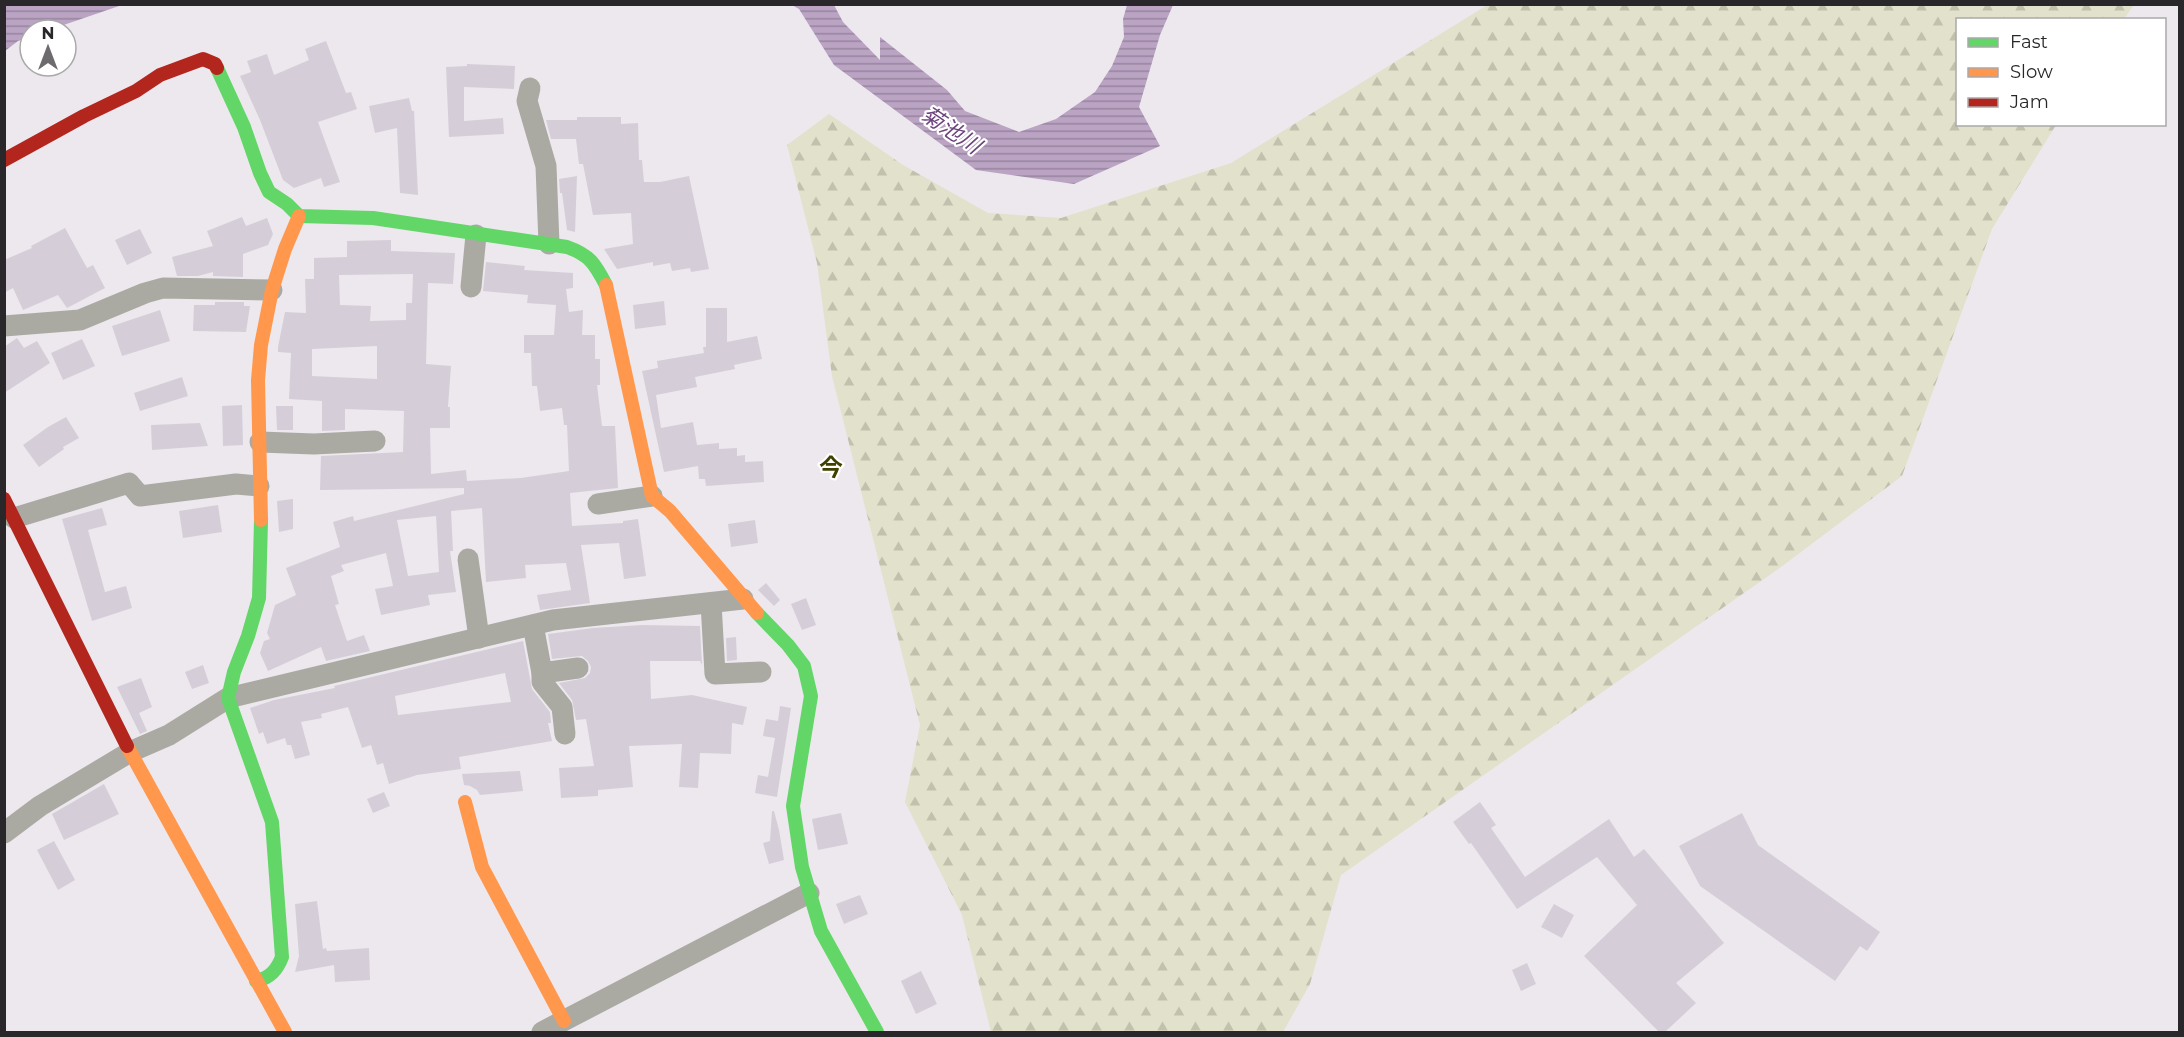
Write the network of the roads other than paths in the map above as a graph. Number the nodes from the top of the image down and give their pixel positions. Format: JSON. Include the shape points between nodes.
{"nodes":[{"id":1,"x":530,"y":88,"type":"dead end"},
{"id":2,"x":4,"y":160,"type":"edge"},
{"id":3,"x":299,"y":216,"type":"junction"},
{"id":4,"x":476,"y":235,"type":"junction"},
{"id":5,"x":549,"y":244,"type":"junction"},
{"id":6,"x":471,"y":287,"type":"dead end"},
{"id":7,"x":272,"y":290,"type":"junction"},
{"id":8,"x":4,"y":326,"type":"edge"},
{"id":9,"x":375,"y":441,"type":"dead end"},
{"id":10,"x":260,"y":442,"type":"junction"},
{"id":11,"x":259,"y":486,"type":"junction"},
{"id":12,"x":652,"y":496,"type":"junction"},
{"id":13,"x":4,"y":499,"type":"edge"},
{"id":14,"x":598,"y":504,"type":"dead end"},
{"id":15,"x":14,"y":518,"type":"junction"},
{"id":16,"x":468,"y":559,"type":"dead end"},
{"id":17,"x":743,"y":599,"type":"junction"},
{"id":18,"x":711,"y":603,"type":"junction"},
{"id":19,"x":533,"y":625,"type":"junction"},
{"id":20,"x":479,"y":638,"type":"junction"},
{"id":21,"x":578,"y":668,"type":"dead end"},
{"id":22,"x":761,"y":672,"type":"dead end"},
{"id":23,"x":542,"y":673,"type":"junction"},
{"id":24,"x":228,"y":698,"type":"junction"},
{"id":25,"x":565,"y":734,"type":"dead end"},
{"id":26,"x":130,"y":752,"type":"junction"},
{"id":27,"x":465,"y":802,"type":"dead end"},
{"id":28,"x":4,"y":833,"type":"edge"},
{"id":29,"x":809,"y":893,"type":"junction"},
{"id":30,"x":256,"y":981,"type":"junction"},
{"id":31,"x":564,"y":1021,"type":"junction"},
{"id":32,"x":285,"y":1032,"type":"edge"},
{"id":33,"x":542,"y":1032,"type":"edge"},
{"id":34,"x":877,"y":1032,"type":"edge"}],
"edges":[{"from":1,"to":5,"type":"street","via":[[527,101],[546,166]]},
{"from":2,"to":3,"type":"street","via":[[160,75],[203,59],[215,64],[269,192]]},
{"from":3,"to":4,"type":"street","via":[[364,218]]},
{"from":3,"to":7,"type":"street"},
{"from":4,"to":5,"type":"street"},
{"from":4,"to":6,"type":"street"},
{"from":5,"to":12,"type":"street","via":[[582,252],[595,264],[607,286]]},
{"from":7,"to":8,"type":"street","via":[[163,288],[80,320]]},
{"from":7,"to":10,"type":"street","via":[[258,380]]},
{"from":9,"to":10,"type":"street"},
{"from":10,"to":11,"type":"street"},
{"from":11,"to":15,"type":"street","via":[[236,484],[140,496],[129,483]]},
{"from":11,"to":24,"type":"street","via":[[259,598]]},
{"from":12,"to":14,"type":"street"},
{"from":12,"to":17,"type":"street"},
{"from":13,"to":15,"type":"street"},
{"from":15,"to":26,"type":"street"},
{"from":16,"to":20,"type":"street"},
{"from":17,"to":18,"type":"street"},
{"from":17,"to":29,"type":"street","via":[[804,666],[811,696],[793,806]]},
{"from":18,"to":19,"type":"street"},
{"from":18,"to":22,"type":"street","via":[[715,674]]},
{"from":19,"to":20,"type":"street"},
{"from":19,"to":23,"type":"street"},
{"from":20,"to":24,"type":"street"},
{"from":21,"to":23,"type":"street"},
{"from":23,"to":25,"type":"street","via":[[542,682],[562,707]]},
{"from":24,"to":26,"type":"street","via":[[169,735]]},
{"from":24,"to":30,"type":"street","via":[[272,822],[282,957],[277,970]]},
{"from":26,"to":28,"type":"street","via":[[40,806]]},
{"from":26,"to":30,"type":"street"},
{"from":27,"to":31,"type":"street","via":[[482,867]]},
{"from":29,"to":31,"type":"street"},
{"from":29,"to":34,"type":"street","via":[[821,931]]},
{"from":30,"to":32,"type":"street"},
{"from":31,"to":33,"type":"street"}]}
